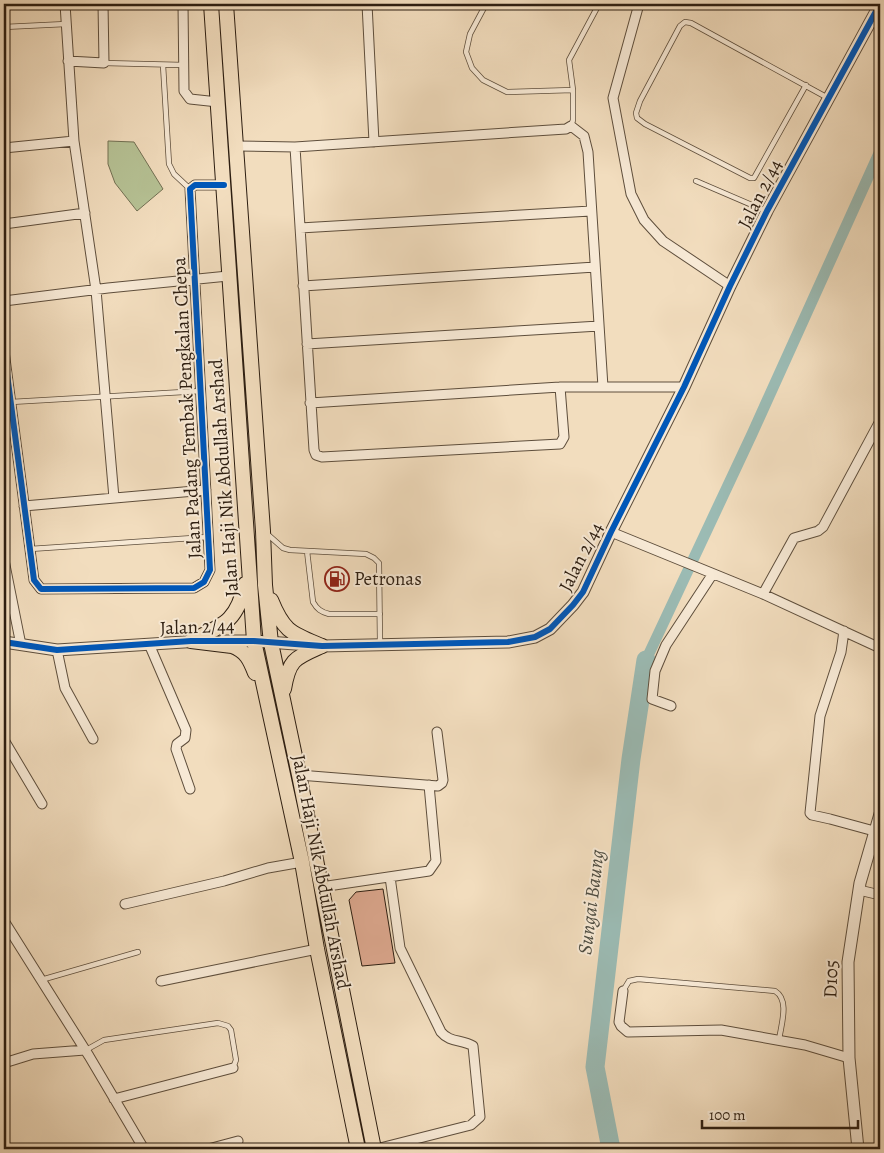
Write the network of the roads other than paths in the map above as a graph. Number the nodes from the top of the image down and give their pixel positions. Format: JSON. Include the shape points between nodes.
{"nodes":[{"id":1,"x":65,"y":4,"type":"edge"},
{"id":2,"x":103,"y":4,"type":"edge"},
{"id":3,"x":183,"y":4,"type":"edge"},
{"id":4,"x":211,"y":4,"type":"edge"},
{"id":5,"x":226,"y":4,"type":"edge"},
{"id":6,"x":367,"y":4,"type":"edge"},
{"id":7,"x":486,"y":4,"type":"edge"},
{"id":8,"x":599,"y":4,"type":"edge"},
{"id":9,"x":639,"y":4,"type":"edge"},
{"id":10,"x":880,"y":4,"type":"edge"},
{"id":11,"x":66,"y":24,"type":"junction"},
{"id":12,"x":4,"y":27,"type":"edge"},
{"id":13,"x":68,"y":62,"type":"junction"},
{"id":14,"x":104,"y":63,"type":"junction"},
{"id":15,"x":163,"y":64,"type":"junction"},
{"id":16,"x":184,"y":65,"type":"junction"},
{"id":17,"x":806,"y":85,"type":"junction"},
{"id":18,"x":573,"y":90,"type":"junction"},
{"id":19,"x":828,"y":98,"type":"junction"},
{"id":20,"x":218,"y":102,"type":"junction"},
{"id":21,"x":571,"y":126,"type":"junction"},
{"id":22,"x":74,"y":141,"type":"junction"},
{"id":23,"x":374,"y":142,"type":"junction"},
{"id":24,"x":237,"y":146,"type":"junction"},
{"id":25,"x":295,"y":147,"type":"junction"},
{"id":26,"x":4,"y":148,"type":"edge"},
{"id":27,"x":696,"y":181,"type":"dead end"},
{"id":28,"x":224,"y":185,"type":"junction"},
{"id":29,"x":190,"y":190,"type":"junction"},
{"id":30,"x":592,"y":211,"type":"junction"},
{"id":31,"x":767,"y":212,"type":"junction"},
{"id":32,"x":85,"y":213,"type":"junction"},
{"id":33,"x":4,"y":224,"type":"edge"},
{"id":34,"x":300,"y":228,"type":"junction"},
{"id":35,"x":595,"y":267,"type":"junction"},
{"id":36,"x":228,"y":276,"type":"junction"},
{"id":37,"x":195,"y":280,"type":"junction"},
{"id":38,"x":303,"y":286,"type":"junction"},
{"id":39,"x":730,"y":286,"type":"junction"},
{"id":40,"x":96,"y":290,"type":"junction"},
{"id":41,"x":4,"y":301,"type":"edge"},
{"id":42,"x":599,"y":326,"type":"junction"},
{"id":43,"x":307,"y":344,"type":"junction"},
{"id":44,"x":4,"y":351,"type":"edge"},
{"id":45,"x":560,"y":387,"type":"junction"},
{"id":46,"x":603,"y":387,"type":"junction"},
{"id":47,"x":684,"y":387,"type":"junction"},
{"id":48,"x":201,"y":391,"type":"junction"},
{"id":49,"x":105,"y":397,"type":"junction"},
{"id":50,"x":10,"y":402,"type":"junction"},
{"id":51,"x":310,"y":403,"type":"junction"},
{"id":52,"x":880,"y":421,"type":"edge"},
{"id":53,"x":206,"y":490,"type":"junction"},
{"id":54,"x":114,"y":498,"type":"junction"},
{"id":55,"x":24,"y":506,"type":"junction"},
{"id":56,"x":263,"y":531,"type":"junction"},
{"id":57,"x":611,"y":532,"type":"junction"},
{"id":58,"x":208,"y":537,"type":"junction"},
{"id":59,"x":30,"y":549,"type":"junction"},
{"id":60,"x":307,"y":551,"type":"junction"},
{"id":61,"x":4,"y":560,"type":"edge"},
{"id":62,"x":248,"y":565,"type":"junction"},
{"id":63,"x":712,"y":574,"type":"junction"},
{"id":64,"x":265,"y":585,"type":"junction"},
{"id":65,"x":763,"y":594,"type":"junction"},
{"id":66,"x":380,"y":614,"type":"junction"},
{"id":67,"x":844,"y":631,"type":"junction"},
{"id":68,"x":190,"y":641,"type":"junction"},
{"id":69,"x":254,"y":641,"type":"junction"},
{"id":70,"x":4,"y":642,"type":"edge"},
{"id":71,"x":271,"y":643,"type":"junction"},
{"id":72,"x":149,"y":644,"type":"junction"},
{"id":73,"x":21,"y":645,"type":"junction"},
{"id":74,"x":380,"y":645,"type":"junction"},
{"id":75,"x":322,"y":646,"type":"junction"},
{"id":76,"x":880,"y":648,"type":"edge"},
{"id":77,"x":57,"y":650,"type":"junction"},
{"id":78,"x":282,"y":696,"type":"junction"},
{"id":79,"x":267,"y":702,"type":"junction"},
{"id":80,"x":671,"y":706,"type":"dead end"},
{"id":81,"x":437,"y":732,"type":"dead end"},
{"id":82,"x":93,"y":739,"type":"dead end"},
{"id":83,"x":4,"y":740,"type":"edge"},
{"id":84,"x":299,"y":775,"type":"junction"},
{"id":85,"x":429,"y":785,"type":"junction"},
{"id":86,"x":190,"y":789,"type":"dead end"},
{"id":87,"x":42,"y":804,"type":"dead end"},
{"id":88,"x":880,"y":814,"type":"edge"},
{"id":89,"x":874,"y":831,"type":"junction"},
{"id":90,"x":302,"y":862,"type":"junction"},
{"id":91,"x":390,"y":877,"type":"junction"},
{"id":92,"x":321,"y":887,"type":"junction"},
{"id":93,"x":859,"y":890,"type":"junction"},
{"id":94,"x":880,"y":895,"type":"edge"},
{"id":95,"x":125,"y":904,"type":"dead end"},
{"id":96,"x":4,"y":921,"type":"edge"},
{"id":97,"x":317,"y":948,"type":"junction"},
{"id":98,"x":138,"y":952,"type":"dead end"},
{"id":99,"x":41,"y":980,"type":"junction"},
{"id":100,"x":161,"y":981,"type":"dead end"},
{"id":101,"x":623,"y":991,"type":"joint"},
{"id":102,"x":779,"y":1041,"type":"junction"},
{"id":103,"x":85,"y":1050,"type":"junction"},
{"id":104,"x":849,"y":1058,"type":"junction"},
{"id":105,"x":4,"y":1062,"type":"edge"},
{"id":106,"x":233,"y":1068,"type":"joint"},
{"id":107,"x":114,"y":1099,"type":"junction"},
{"id":108,"x":238,"y":1141,"type":"dead end"},
{"id":109,"x":144,"y":1149,"type":"edge"},
{"id":110,"x":208,"y":1149,"type":"edge"},
{"id":111,"x":358,"y":1149,"type":"edge"},
{"id":112,"x":375,"y":1149,"type":"edge"},
{"id":113,"x":858,"y":1149,"type":"edge"}],
"edges":[{"from":1,"to":11,"type":"street"},
{"from":2,"to":14,"type":"street"},
{"from":3,"to":16,"type":"street"},
{"from":4,"to":20,"type":"main road","name":"Jalan Haji Nik Abdullah Arshad"},
{"from":5,"to":24,"type":"main road","name":"Jalan Haji Nik Abdullah Arshad"},
{"from":6,"to":23,"type":"street"},
{"from":7,"to":18,"type":"lane","via":[[470,34],[466,52],[472,68],[483,80],[507,92]]},
{"from":8,"to":18,"type":"lane","via":[[569,60]]},
{"from":9,"to":39,"type":"street","via":[[613,98],[631,194],[644,220],[664,241]]},
{"from":10,"to":19,"type":"street","name":"Jalan 2/44"},
{"from":11,"to":12,"type":"lane"},
{"from":11,"to":13,"type":"street"},
{"from":13,"to":14,"type":"street"},
{"from":13,"to":22,"type":"street"},
{"from":14,"to":15,"type":"lane"},
{"from":15,"to":16,"type":"lane"},
{"from":15,"to":29,"type":"lane","via":[[169,164]]},
{"from":16,"to":20,"type":"street","via":[[186,95]]},
{"from":17,"to":17,"type":"lane","via":[[685,22],[680,26],[636,113],[645,124],[752,178],[758,173]]},
{"from":17,"to":19,"type":"lane"},
{"from":18,"to":21,"type":"lane"},
{"from":19,"to":31,"type":"street","name":"Jalan 2/44"},
{"from":20,"to":28,"type":"main road","name":"Jalan Haji Nik Abdullah Arshad"},
{"from":21,"to":23,"type":"street"},
{"from":21,"to":30,"type":"street","via":[[586,140]]},
{"from":22,"to":26,"type":"street"},
{"from":22,"to":32,"type":"street"},
{"from":23,"to":25,"type":"street"},
{"from":24,"to":25,"type":"street"},
{"from":24,"to":56,"type":"main road","name":"Jalan Haji Nik Abdullah Arshad"},
{"from":25,"to":34,"type":"street"},
{"from":27,"to":31,"type":"lane"},
{"from":28,"to":29,"type":"street","via":[[195,185]]},
{"from":28,"to":36,"type":"main road","name":"Jalan Haji Nik Abdullah Arshad"},
{"from":29,"to":37,"type":"street","name":"Jalan Padang Tembak Pengkalan Chepa"},
{"from":30,"to":34,"type":"street"},
{"from":30,"to":35,"type":"street"},
{"from":31,"to":39,"type":"street","name":"Jalan 2/44"},
{"from":32,"to":33,"type":"street"},
{"from":32,"to":40,"type":"street"},
{"from":34,"to":38,"type":"street"},
{"from":35,"to":38,"type":"street"},
{"from":35,"to":42,"type":"street"},
{"from":36,"to":37,"type":"street"},
{"from":36,"to":62,"type":"main road","name":"Jalan Haji Nik Abdullah Arshad"},
{"from":37,"to":40,"type":"street"},
{"from":37,"to":48,"type":"street","name":"Jalan Padang Tembak Pengkalan Chepa"},
{"from":38,"to":43,"type":"street"},
{"from":39,"to":47,"type":"street","name":"Jalan 2/44"},
{"from":40,"to":41,"type":"street"},
{"from":40,"to":49,"type":"street"},
{"from":42,"to":43,"type":"street"},
{"from":42,"to":46,"type":"street"},
{"from":43,"to":51,"type":"street"},
{"from":44,"to":50,"type":"street","name":"Jalan Padang Tembak Pengkalan Chepa"},
{"from":45,"to":46,"type":"street"},
{"from":45,"to":51,"type":"street"},
{"from":45,"to":51,"type":"street","via":[[564,440],[547,446],[319,457],[314,450]]},
{"from":46,"to":47,"type":"street"},
{"from":47,"to":57,"type":"street","name":"Jalan 2/44"},
{"from":48,"to":49,"type":"lane"},
{"from":48,"to":53,"type":"street","name":"Jalan Padang Tembak Pengkalan Chepa"},
{"from":49,"to":50,"type":"lane"},
{"from":49,"to":54,"type":"street"},
{"from":50,"to":55,"type":"street","name":"Jalan Padang Tembak Pengkalan Chepa"},
{"from":52,"to":65,"type":"street","via":[[823,527],[794,538]]},
{"from":53,"to":54,"type":"street"},
{"from":53,"to":58,"type":"street","name":"Jalan Padang Tembak Pengkalan Chepa"},
{"from":54,"to":55,"type":"street"},
{"from":55,"to":59,"type":"street","name":"Jalan Padang Tembak Pengkalan Chepa"},
{"from":56,"to":60,"type":"lane","via":[[283,548]]},
{"from":56,"to":64,"type":"main road","name":"Jalan Haji Nik Abdullah Arshad"},
{"from":57,"to":63,"type":"street"},
{"from":57,"to":74,"type":"street","name":"Jalan 2/44","via":[[574,605],[550,629],[535,637],[508,642]]},
{"from":58,"to":59,"type":"lane"},
{"from":58,"to":59,"type":"street","name":"Jalan Padang Tembak Pengkalan Chepa","via":[[210,570],[204,582],[194,588],[41,589],[34,580]]},
{"from":60,"to":66,"type":"lane","via":[[313,602],[317,608],[329,614]]},
{"from":60,"to":66,"type":"lane","via":[[366,554],[374,558],[379,563]]},
{"from":61,"to":73,"type":"street"},
{"from":62,"to":68,"type":"main road","via":[[236,612],[222,626]]},
{"from":62,"to":69,"type":"main road","name":"Jalan Haji Nik Abdullah Arshad"},
{"from":63,"to":65,"type":"street"},
{"from":63,"to":80,"type":"street","via":[[666,645],[654,670],[652,698]]},
{"from":64,"to":71,"type":"main road","name":"Jalan Haji Nik Abdullah Arshad"},
{"from":64,"to":75,"type":"main road","via":[[285,627]]},
{"from":65,"to":67,"type":"street"},
{"from":66,"to":74,"type":"lane"},
{"from":67,"to":76,"type":"street"},
{"from":67,"to":89,"type":"street","via":[[841,652],[820,716],[810,813]]},
{"from":68,"to":69,"type":"street","name":"Jalan 2/44"},
{"from":68,"to":72,"type":"street","name":"Jalan 2/44"},
{"from":68,"to":79,"type":"main road","via":[[232,646],[244,653]]},
{"from":69,"to":71,"type":"street","name":"Jalan 2/44"},
{"from":69,"to":79,"type":"main road","name":"Jalan Haji Nik Abdullah Arshad"},
{"from":70,"to":73,"type":"street","name":"Jalan 2/44"},
{"from":71,"to":75,"type":"street","name":"Jalan 2/44"},
{"from":71,"to":78,"type":"main road","name":"Jalan Haji Nik Abdullah Arshad"},
{"from":72,"to":77,"type":"street","name":"Jalan 2/44"},
{"from":72,"to":86,"type":"street","via":[[186,730],[186,738],[177,744],[176,749]]},
{"from":73,"to":77,"type":"street","name":"Jalan 2/44"},
{"from":74,"to":75,"type":"street","name":"Jalan 2/44"},
{"from":75,"to":78,"type":"main road","via":[[300,656],[290,666]]},
{"from":77,"to":82,"type":"street","via":[[64,688]]},
{"from":78,"to":84,"type":"main road","name":"Jalan Haji Nik Abdullah Arshad"},
{"from":79,"to":90,"type":"main road","name":"Jalan Haji Nik Abdullah Arshad"},
{"from":81,"to":85,"type":"street","via":[[443,780],[438,786]]},
{"from":83,"to":87,"type":"street"},
{"from":84,"to":85,"type":"street"},
{"from":84,"to":92,"type":"main road","name":"Jalan Haji Nik Abdullah Arshad"},
{"from":85,"to":91,"type":"street","via":[[436,861],[429,871]]},
{"from":88,"to":89,"type":"street","name":"D105"},
{"from":89,"to":93,"type":"street","name":"D105"},
{"from":90,"to":95,"type":"street"},
{"from":90,"to":97,"type":"main road","name":"Jalan Haji Nik Abdullah Arshad"},
{"from":91,"to":92,"type":"street"},
{"from":91,"to":112,"type":"street","via":[[400,948],[437,1024],[445,1037],[473,1046],[480,1117],[471,1125]]},
{"from":92,"to":112,"type":"main road","name":"Jalan Haji Nik Abdullah Arshad"},
{"from":93,"to":94,"type":"street"},
{"from":93,"to":104,"type":"street","name":"D105","via":[[848,962]]},
{"from":96,"to":99,"type":"street"},
{"from":97,"to":100,"type":"street"},
{"from":97,"to":111,"type":"main road","name":"Jalan Haji Nik Abdullah Arshad"},
{"from":98,"to":99,"type":"lane"},
{"from":99,"to":103,"type":"street"},
{"from":101,"to":102,"type":"street","via":[[619,1022],[628,1032],[721,1030]]},
{"from":101,"to":102,"type":"lane","via":[[629,981],[638,979],[775,991],[783,1001]]},
{"from":102,"to":104,"type":"street"},
{"from":103,"to":105,"type":"street","via":[[33,1054]]},
{"from":103,"to":106,"type":"lane","via":[[104,1040],[218,1022],[231,1030],[236,1060]]},
{"from":103,"to":107,"type":"street"},
{"from":104,"to":113,"type":"street","name":"D105"},
{"from":106,"to":107,"type":"street"},
{"from":107,"to":109,"type":"street"},
{"from":108,"to":110,"type":"street"}]}
